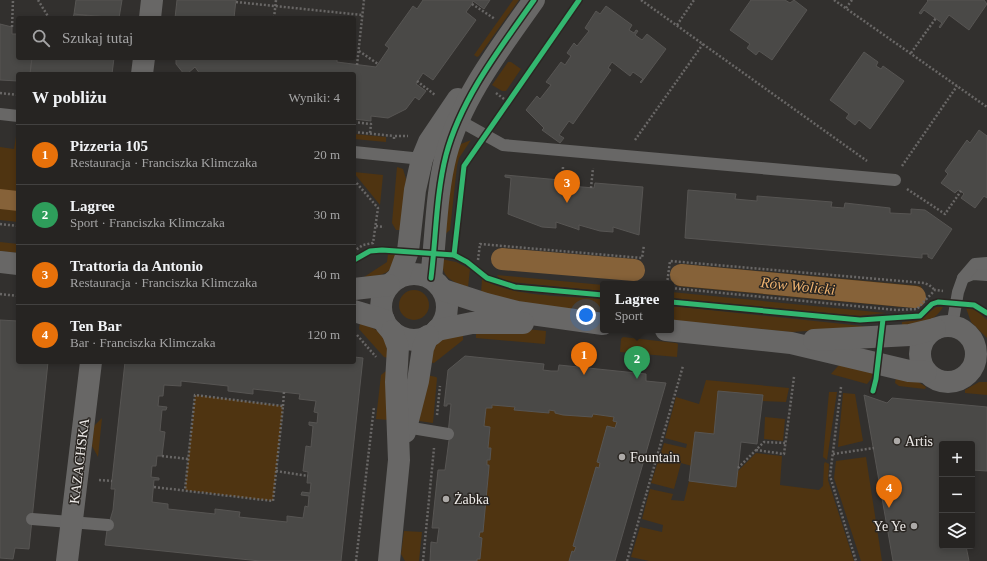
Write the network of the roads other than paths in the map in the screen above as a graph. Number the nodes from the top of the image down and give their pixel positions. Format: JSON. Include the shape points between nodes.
{"nodes":[{"id":1,"x":152,"y":0,"type":"edge"},
{"id":2,"x":534,"y":0,"type":"edge"},
{"id":3,"x":150,"y":16,"type":"edge"},
{"id":4,"x":144,"y":60,"type":"edge"},
{"id":5,"x":142,"y":72,"type":"edge"},
{"id":6,"x":478,"y":80,"type":"junction"},
{"id":7,"x":0,"y":114,"type":"edge"},
{"id":8,"x":16,"y":116,"type":"edge"},
{"id":9,"x":460,"y":121,"type":"junction"},
{"id":10,"x":356,"y":152,"type":"edge"},
{"id":11,"x":422,"y":160,"type":"junction"},
{"id":12,"x":894,"y":180,"type":"road end"},
{"id":13,"x":0,"y":262,"type":"edge"},
{"id":14,"x":987,"y":263,"type":"edge"},
{"id":15,"x":16,"y":264,"type":"edge"},
{"id":16,"x":987,"y":275,"type":"edge"},
{"id":17,"x":963,"y":278,"type":"junction"},
{"id":18,"x":393,"y":282,"type":"junction"},
{"id":19,"x":437,"y":284,"type":"junction"},
{"id":20,"x":356,"y":289,"type":"edge"},
{"id":21,"x":356,"y":312,"type":"edge"},
{"id":22,"x":597,"y":324,"type":"edge"},
{"id":23,"x":388,"y":326,"type":"junction"},
{"id":24,"x":944,"y":328,"type":"junction"},
{"id":25,"x":674,"y":331,"type":"edge"},
{"id":26,"x":433,"y":333,"type":"junction"},
{"id":27,"x":791,"y":343,"type":"junction"},
{"id":28,"x":980,"y":344,"type":"edge"},
{"id":29,"x":91,"y":364,"type":"edge"},
{"id":30,"x":926,"y":372,"type":"junction"},
{"id":31,"x":979,"y":372,"type":"edge"},
{"id":32,"x":406,"y":427,"type":"junction"},
{"id":33,"x":448,"y":434,"type":"dead end"},
{"id":34,"x":398,"y":460,"type":"junction"},
{"id":35,"x":32,"y":519,"type":"dead end"},
{"id":36,"x":72,"y":522,"type":"junction"},
{"id":37,"x":108,"y":525,"type":"dead end"},
{"id":38,"x":67,"y":561,"type":"edge"},
{"id":39,"x":388,"y":561,"type":"edge"}],
"edges":[{"from":1,"to":3,"type":"street"},
{"from":2,"to":6,"type":"street"},
{"from":4,"to":5,"type":"street"},
{"from":6,"to":9,"type":"street"},
{"from":6,"to":11,"type":"street","via":[[456,101],[429,142]]},
{"from":7,"to":8,"type":"lane"},
{"from":9,"to":12,"type":"lane","via":[[503,145]]},
{"from":9,"to":19,"type":"street","via":[[448,148],[444,169]]},
{"from":10,"to":11,"type":"lane"},
{"from":11,"to":18,"type":"street","via":[[415,190],[408,251]]},
{"from":13,"to":15,"type":"street"},
{"from":14,"to":17,"type":"lane","via":[[975,264]]},
{"from":16,"to":17,"type":"lane","via":[[973,274]]},
{"from":17,"to":24,"type":"lane"},
{"from":18,"to":19,"type":"street","via":[[408,274],[420,274]]},
{"from":18,"to":20,"type":"street"},
{"from":18,"to":23,"type":"street","via":[[383,296],[381,308]]},
{"from":19,"to":22,"type":"street","via":[[486,304],[517,312]]},
{"from":19,"to":26,"type":"street","via":[[447,304],[445,318]]},
{"from":21,"to":23,"type":"street"},
{"from":22,"to":26,"type":"street","via":[[485,322],[465,324]]},
{"from":23,"to":26,"type":"street","via":[[409,339]]},
{"from":23,"to":34,"type":"street","via":[[398,347]]},
{"from":24,"to":27,"type":"street","via":[[910,335]]},
{"from":24,"to":28,"type":"street","via":[[965,332]]},
{"from":24,"to":30,"type":"street","via":[[923,341],[920,348],[922,365]]},
{"from":25,"to":27,"type":"street"},
{"from":26,"to":32,"type":"street","via":[[422,348],[418,381]]},
{"from":27,"to":30,"type":"street","via":[[824,355]]},
{"from":28,"to":31,"type":"street","via":[[975,358]]},
{"from":29,"to":36,"type":"street","name":"KAZACHSKA"},
{"from":30,"to":31,"type":"street","via":[[936,380],[949,382]]},
{"from":32,"to":33,"type":"lane"},
{"from":32,"to":34,"type":"street"},
{"from":34,"to":39,"type":"street"},
{"from":35,"to":36,"type":"lane"},
{"from":36,"to":37,"type":"lane"},
{"from":36,"to":38,"type":"street","name":"KAZACHSKA"}]}
